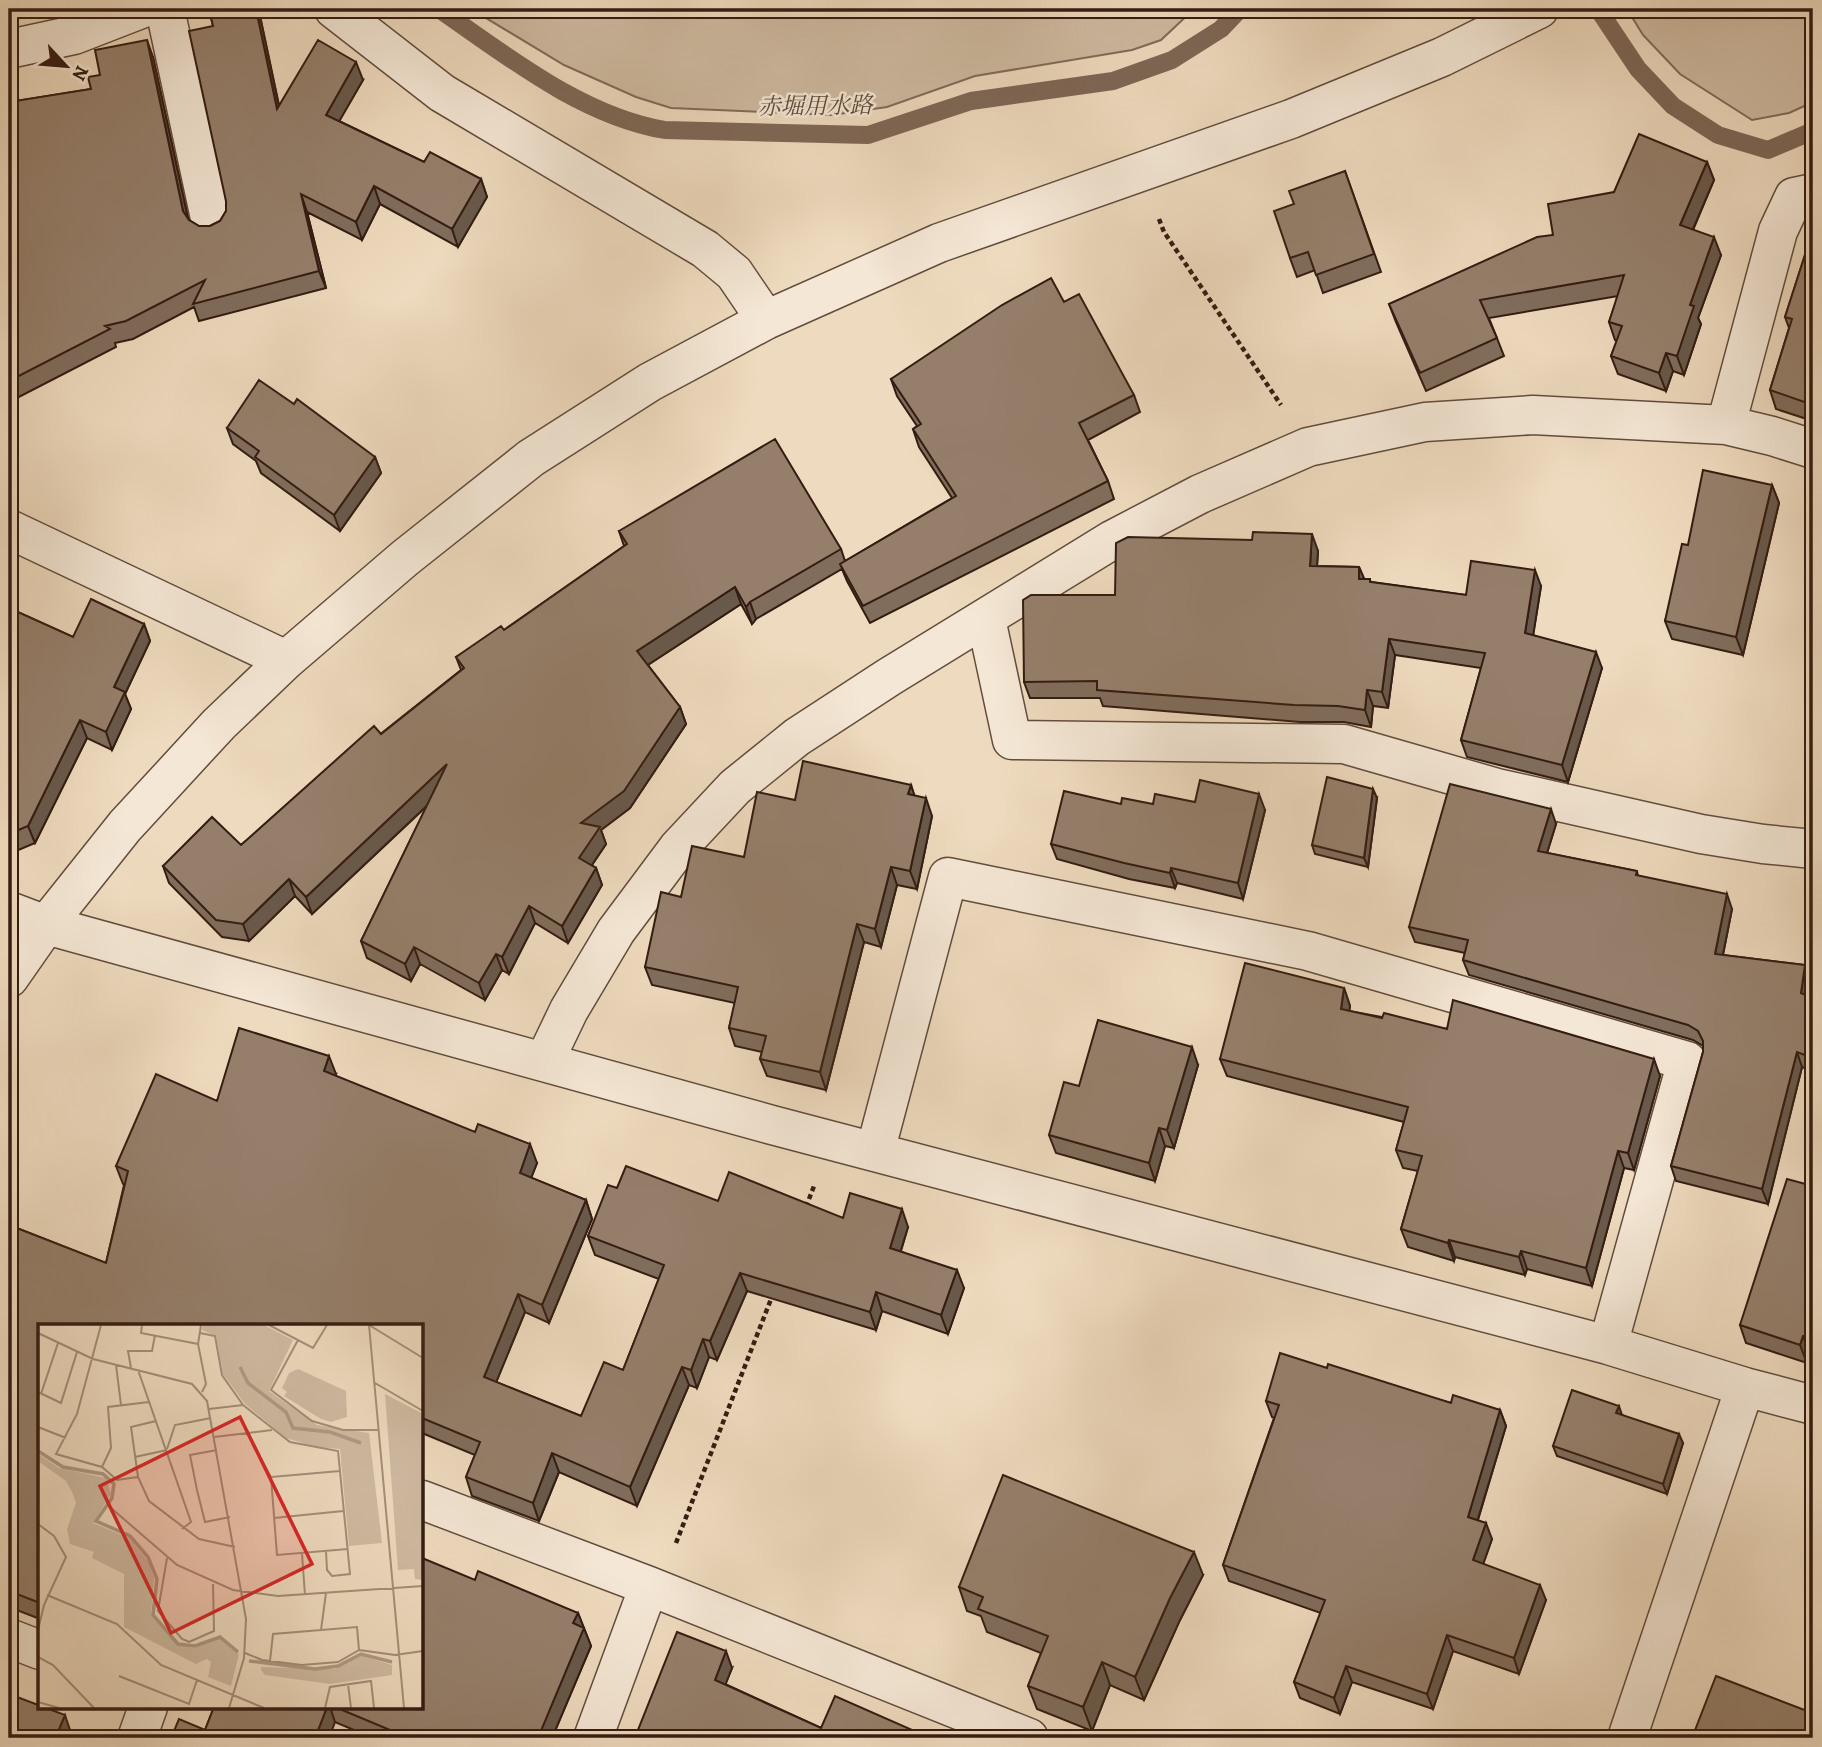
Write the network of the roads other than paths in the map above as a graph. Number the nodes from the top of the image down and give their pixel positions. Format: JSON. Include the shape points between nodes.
{"nodes":[{"id":1,"x":141,"y":9,"type":"edge"},
{"id":2,"x":165,"y":9,"type":"edge"},
{"id":3,"x":334,"y":9,"type":"edge"},
{"id":4,"x":1539,"y":9,"type":"edge"},
{"id":5,"x":9,"y":50,"type":"edge"},
{"id":6,"x":1813,"y":193,"type":"edge"},
{"id":7,"x":211,"y":223,"type":"edge"},
{"id":8,"x":766,"y":320,"type":"junction"},
{"id":9,"x":1726,"y":425,"type":"junction"},
{"id":10,"x":1813,"y":449,"type":"edge"},
{"id":11,"x":9,"y":529,"type":"edge"},
{"id":12,"x":986,"y":619,"type":"junction"},
{"id":13,"x":286,"y":660,"type":"junction"},
{"id":14,"x":1813,"y":849,"type":"edge"},
{"id":15,"x":9,"y":911,"type":"edge"},
{"id":16,"x":46,"y":925,"type":"junction"},
{"id":17,"x":9,"y":978,"type":"edge"},
{"id":18,"x":545,"y":1060,"type":"junction"},
{"id":19,"x":875,"y":1152,"type":"junction"},
{"id":20,"x":1608,"y":1345,"type":"junction"},
{"id":21,"x":1745,"y":1387,"type":"junction"},
{"id":22,"x":1813,"y":1405,"type":"edge"},
{"id":23,"x":424,"y":1501,"type":"edge"},
{"id":24,"x":649,"y":1586,"type":"junction"},
{"id":25,"x":9,"y":1638,"type":"edge"},
{"id":26,"x":38,"y":1649,"type":"edge"},
{"id":27,"x":148,"y":1708,"type":"edge"},
{"id":28,"x":1619,"y":1737,"type":"edge"},
{"id":29,"x":137,"y":1738,"type":"edge"},
{"id":30,"x":593,"y":1738,"type":"edge"},
{"id":31,"x":1029,"y":1738,"type":"edge"}],
"edges":[{"from":1,"to":5,"type":"street","via":[[74,36]]},
{"from":2,"to":7,"type":"street"},
{"from":3,"to":8,"type":"street","via":[[442,93],[705,249],[734,273]]},
{"from":4,"to":8,"type":"street","via":[[1442,57],[1304,114],[939,243]]},
{"from":6,"to":9,"type":"street","via":[[1794,197],[1778,231]]},
{"from":8,"to":13,"type":"street","via":[[650,382],[531,458]]},
{"from":9,"to":10,"type":"street"},
{"from":9,"to":12,"type":"street","via":[[1533,415],[1425,422],[1308,447],[1200,494],[1112,540]]},
{"from":11,"to":13,"type":"street"},
{"from":12,"to":14,"type":"street","via":[[1012,740],[1344,744],[1497,788],[1701,834]]},
{"from":12,"to":18,"type":"street","via":[[797,737],[735,788],[678,848],[616,931]]},
{"from":13,"to":16,"type":"street","via":[[219,724],[125,826]]},
{"from":15,"to":16,"type":"street"},
{"from":16,"to":17,"type":"street"},
{"from":16,"to":18,"type":"street"},
{"from":18,"to":19,"type":"street"},
{"from":19,"to":20,"type":"street"},
{"from":19,"to":20,"type":"street","via":[[948,877],[1308,951],[1687,1061]]},
{"from":20,"to":21,"type":"street"},
{"from":21,"to":22,"type":"street"},
{"from":21,"to":28,"type":"street"},
{"from":23,"to":24,"type":"street"},
{"from":24,"to":30,"type":"street"},
{"from":24,"to":31,"type":"street"},
{"from":25,"to":26,"type":"street"},
{"from":27,"to":29,"type":"street"}]}
